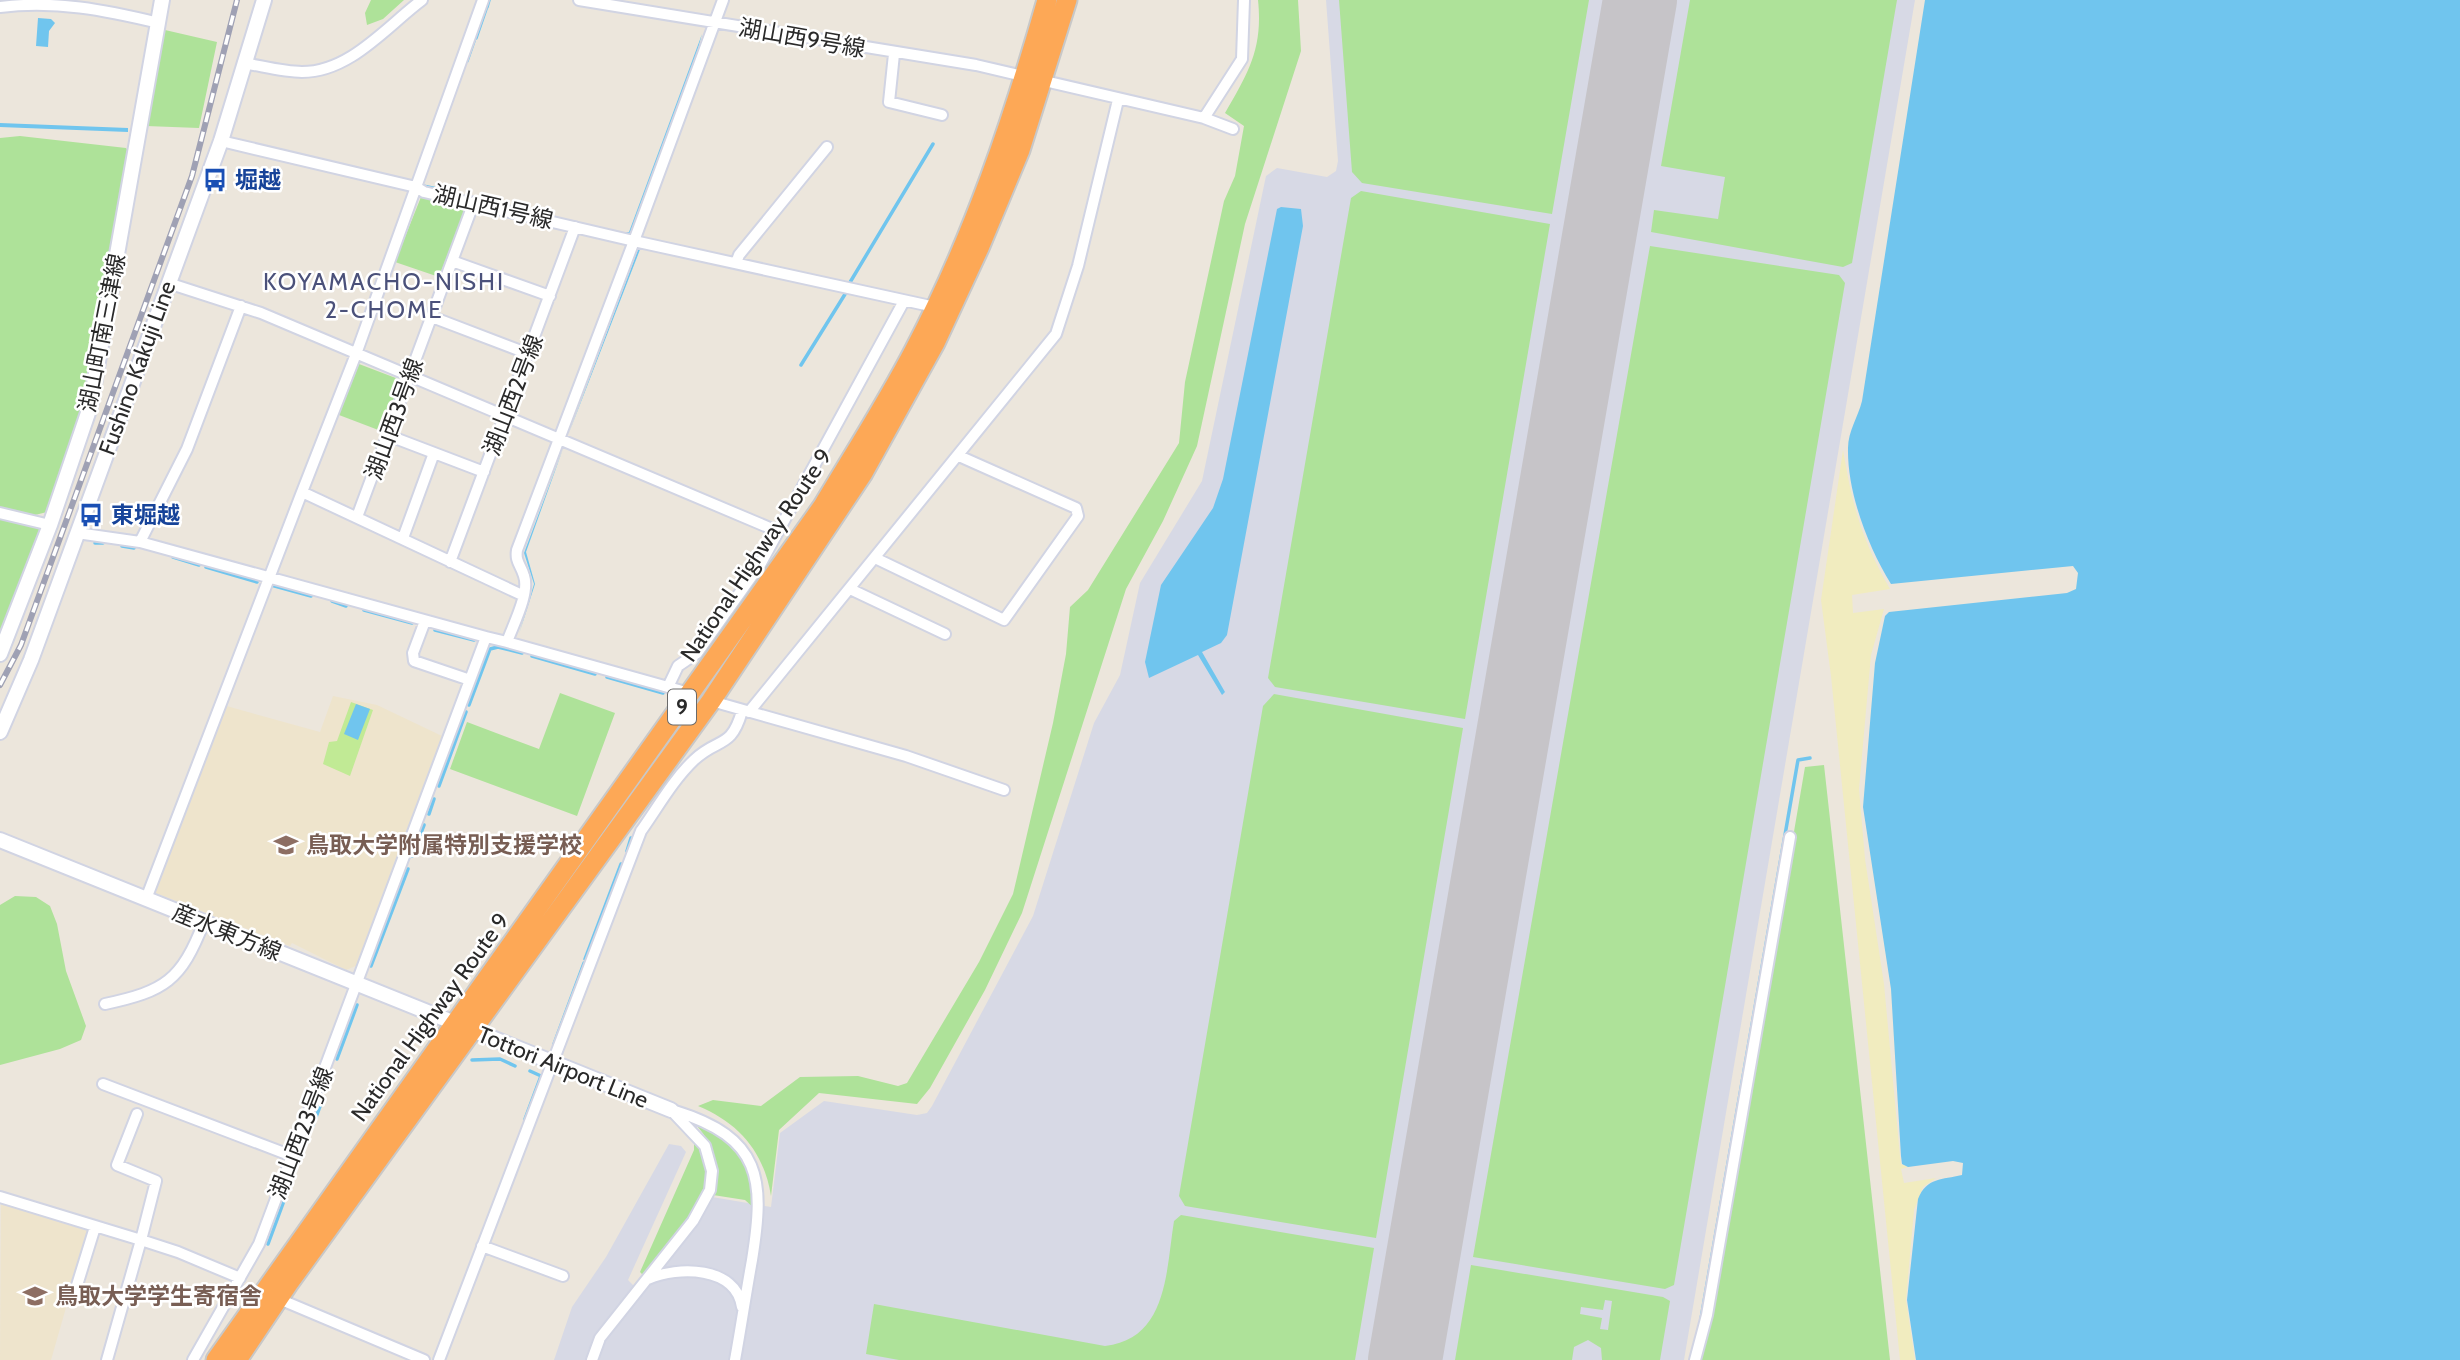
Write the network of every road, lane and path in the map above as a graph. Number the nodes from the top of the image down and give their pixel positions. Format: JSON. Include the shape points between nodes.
{"nodes":[{"id":1,"x":162,"y":0,"type":"edge"},
{"id":2,"x":264,"y":0,"type":"edge"},
{"id":3,"x":422,"y":0,"type":"edge"},
{"id":4,"x":483,"y":0,"type":"edge"},
{"id":5,"x":579,"y":0,"type":"edge"},
{"id":6,"x":723,"y":0,"type":"edge"},
{"id":7,"x":1047,"y":0,"type":"edge"},
{"id":8,"x":1067,"y":0,"type":"edge"},
{"id":9,"x":1244,"y":0,"type":"edge"},
{"id":10,"x":16,"y":2,"type":"edge"},
{"id":11,"x":0,"y":7,"type":"edge"},
{"id":12,"x":159,"y":23,"type":"junction"},
{"id":13,"x":715,"y":23,"type":"junction"},
{"id":14,"x":894,"y":54,"type":"junction"},
{"id":15,"x":243,"y":63,"type":"junction"},
{"id":16,"x":1034,"y":80,"type":"junction"},
{"id":17,"x":1118,"y":100,"type":"junction"},
{"id":18,"x":943,"y":114,"type":"dead end"},
{"id":19,"x":1204,"y":118,"type":"junction"},
{"id":20,"x":1233,"y":129,"type":"dead end"},
{"id":21,"x":220,"y":141,"type":"junction"},
{"id":22,"x":827,"y":147,"type":"dead end"},
{"id":23,"x":415,"y":187,"type":"junction"},
{"id":24,"x":474,"y":202,"type":"junction"},
{"id":25,"x":575,"y":227,"type":"junction"},
{"id":26,"x":634,"y":241,"type":"junction"},
{"id":27,"x":452,"y":261,"type":"junction"},
{"id":28,"x":736,"y":263,"type":"junction"},
{"id":29,"x":169,"y":283,"type":"junction"},
{"id":30,"x":550,"y":296,"type":"junction"},
{"id":31,"x":904,"y":301,"type":"junction"},
{"id":32,"x":241,"y":306,"type":"junction"},
{"id":33,"x":935,"y":307,"type":"junction"},
{"id":34,"x":432,"y":317,"type":"junction"},
{"id":35,"x":356,"y":354,"type":"junction"},
{"id":36,"x":529,"y":354,"type":"junction"},
{"id":37,"x":410,"y":376,"type":"junction"},
{"id":38,"x":506,"y":419,"type":"junction"},
{"id":39,"x":387,"y":435,"type":"junction"},
{"id":40,"x":559,"y":440,"type":"junction"},
{"id":41,"x":434,"y":453,"type":"junction"},
{"id":42,"x":959,"y":456,"type":"junction"},
{"id":43,"x":484,"y":472,"type":"junction"},
{"id":44,"x":302,"y":492,"type":"junction"},
{"id":45,"x":788,"y":510,"type":"junction"},
{"id":46,"x":0,"y":513,"type":"edge"},
{"id":47,"x":357,"y":517,"type":"junction"},
{"id":48,"x":812,"y":524,"type":"junction"},
{"id":49,"x":50,"y":525,"type":"junction"},
{"id":50,"x":777,"y":531,"type":"junction"},
{"id":51,"x":77,"y":533,"type":"junction"},
{"id":52,"x":403,"y":538,"type":"junction"},
{"id":53,"x":140,"y":542,"type":"junction"},
{"id":54,"x":875,"y":558,"type":"junction"},
{"id":55,"x":450,"y":562,"type":"junction"},
{"id":56,"x":266,"y":579,"type":"junction"},
{"id":57,"x":850,"y":589,"type":"junction"},
{"id":58,"x":522,"y":596,"type":"junction"},
{"id":59,"x":425,"y":621,"type":"junction"},
{"id":60,"x":945,"y":634,"type":"dead end"},
{"id":61,"x":486,"y":637,"type":"junction"},
{"id":62,"x":507,"y":642,"type":"junction"},
{"id":63,"x":0,"y":654,"type":"edge"},
{"id":64,"x":470,"y":680,"type":"junction"},
{"id":65,"x":668,"y":687,"type":"junction"},
{"id":66,"x":692,"y":694,"type":"junction"},
{"id":67,"x":711,"y":701,"type":"junction"},
{"id":68,"x":746,"y":711,"type":"junction"},
{"id":69,"x":0,"y":732,"type":"edge"},
{"id":70,"x":1004,"y":790,"type":"dead end"},
{"id":71,"x":1790,"y":837,"type":"dead end"},
{"id":72,"x":0,"y":841,"type":"edge"},
{"id":73,"x":146,"y":899,"type":"junction"},
{"id":74,"x":204,"y":922,"type":"junction"},
{"id":75,"x":358,"y":985,"type":"junction"},
{"id":76,"x":105,"y":1004,"type":"dead end"},
{"id":77,"x":463,"y":1027,"type":"junction"},
{"id":78,"x":551,"y":1063,"type":"junction"},
{"id":79,"x":103,"y":1084,"type":"dead end"},
{"id":80,"x":671,"y":1110,"type":"junction"},
{"id":81,"x":137,"y":1114,"type":"dead end"},
{"id":82,"x":292,"y":1156,"type":"junction"},
{"id":83,"x":0,"y":1197,"type":"edge"},
{"id":84,"x":95,"y":1227,"type":"junction"},
{"id":85,"x":141,"y":1240,"type":"junction"},
{"id":86,"x":482,"y":1246,"type":"junction"},
{"id":87,"x":563,"y":1276,"type":"dead end"},
{"id":88,"x":719,"y":1277,"type":"junction"},
{"id":89,"x":240,"y":1278,"type":"junction"},
{"id":90,"x":646,"y":1280,"type":"junction"},
{"id":91,"x":748,"y":1282,"type":"junction"},
{"id":92,"x":74,"y":1295,"type":"dead end"},
{"id":93,"x":279,"y":1299,"type":"junction"},
{"id":94,"x":743,"y":1314,"type":"junction"},
{"id":95,"x":107,"y":1360,"type":"edge"},
{"id":96,"x":193,"y":1360,"type":"edge"},
{"id":97,"x":216,"y":1360,"type":"edge"},
{"id":98,"x":237,"y":1360,"type":"edge"},
{"id":99,"x":424,"y":1360,"type":"edge"},
{"id":100,"x":439,"y":1360,"type":"edge"},
{"id":101,"x":592,"y":1360,"type":"edge"},
{"id":102,"x":735,"y":1360,"type":"edge"},
{"id":103,"x":1695,"y":1360,"type":"edge"}],
"edges":[{"from":1,"to":12,"type":"street","name":"湖山町南三津線"},
{"from":2,"to":15,"type":"street","name":"Fushino Kakuji Line"},
{"from":3,"to":15,"type":"street","via":[[361,51],[324,70],[301,72]]},
{"from":4,"to":23,"type":"street"},
{"from":5,"to":13,"type":"street","name":"湖山西9号線"},
{"from":6,"to":13,"type":"street"},
{"from":7,"to":16,"type":"highway","name":"National Highway Route 9","number":"9"},
{"from":8,"to":16,"type":"highway","name":"National Highway Route 9","number":"9"},
{"from":9,"to":19,"type":"street","via":[[1242,59]]},
{"from":10,"to":11,"type":"street"},
{"from":10,"to":12,"type":"street","via":[[89,6]]},
{"from":12,"to":49,"type":"street","name":"湖山町南三津線","via":[[90,407]]},
{"from":13,"to":14,"type":"street","name":"湖山西9号線"},
{"from":13,"to":26,"type":"street"},
{"from":14,"to":16,"type":"street","name":"湖山西9号線","via":[[976,65]]},
{"from":14,"to":18,"type":"street","via":[[889,103]]},
{"from":15,"to":21,"type":"street","name":"Fushino Kakuji Line"},
{"from":16,"to":17,"type":"street","name":"湖山西9号線"},
{"from":16,"to":33,"type":"highway","name":"National Highway Route 9","number":"9"},
{"from":16,"to":67,"type":"highway","name":"National Highway Route 9","number":"9","via":[[1020,150],[935,343],[863,473]]},
{"from":17,"to":19,"type":"street","name":"湖山西9号線"},
{"from":17,"to":42,"type":"street","via":[[1075,277],[1056,334]]},
{"from":19,"to":20,"type":"street","name":"湖山西9号線"},
{"from":21,"to":23,"type":"street"},
{"from":21,"to":29,"type":"street","name":"Fushino Kakuji Line"},
{"from":22,"to":28,"type":"street"},
{"from":23,"to":24,"type":"street","name":"湖山西1号線"},
{"from":23,"to":35,"type":"street","name":"湖山西1号線"},
{"from":24,"to":25,"type":"street","name":"湖山西1号線"},
{"from":24,"to":27,"type":"street","name":"湖山西3号線"},
{"from":25,"to":26,"type":"street","name":"湖山西1号線"},
{"from":25,"to":30,"type":"street","name":"湖山西2号線"},
{"from":26,"to":28,"type":"street","name":"湖山西1号線"},
{"from":26,"to":40,"type":"street"},
{"from":27,"to":30,"type":"street"},
{"from":27,"to":34,"type":"street","name":"湖山西3号線"},
{"from":28,"to":31,"type":"street","name":"湖山西1号線"},
{"from":29,"to":32,"type":"street"},
{"from":29,"to":51,"type":"street","name":"Fushino Kakuji Line"},
{"from":30,"to":36,"type":"street","name":"湖山西2号線"},
{"from":31,"to":33,"type":"street","name":"湖山西1号線"},
{"from":31,"to":45,"type":"street"},
{"from":32,"to":35,"type":"street"},
{"from":32,"to":53,"type":"street","via":[[187,449]]},
{"from":33,"to":48,"type":"highway","name":"National Highway Route 9","number":"9","via":[[879,413]]},
{"from":34,"to":36,"type":"street"},
{"from":34,"to":37,"type":"street","name":"湖山西3号線"},
{"from":35,"to":37,"type":"street"},
{"from":35,"to":44,"type":"street","name":"湖山西1号線"},
{"from":36,"to":38,"type":"street","name":"湖山西2号線"},
{"from":37,"to":38,"type":"street"},
{"from":37,"to":39,"type":"street","name":"湖山西3号線"},
{"from":38,"to":40,"type":"street"},
{"from":38,"to":43,"type":"street","name":"湖山西2号線"},
{"from":39,"to":41,"type":"street"},
{"from":39,"to":47,"type":"street","name":"湖山西3号線"},
{"from":40,"to":50,"type":"street"},
{"from":40,"to":58,"type":"street","via":[[517,550],[517,563],[525,577]]},
{"from":41,"to":43,"type":"street"},
{"from":41,"to":52,"type":"street"},
{"from":42,"to":54,"type":"street"},
{"from":42,"to":54,"type":"street","via":[[1076,508],[1078,516],[1004,620]]},
{"from":43,"to":55,"type":"street","name":"湖山西2号線"},
{"from":44,"to":47,"type":"street"},
{"from":44,"to":56,"type":"street","name":"湖山西1号線"},
{"from":45,"to":48,"type":"street"},
{"from":45,"to":50,"type":"street"},
{"from":46,"to":49,"type":"street"},
{"from":47,"to":52,"type":"street"},
{"from":48,"to":66,"type":"highway","name":"National Highway Route 9","number":"9"},
{"from":49,"to":63,"type":"street","name":"湖山町南三津線"},
{"from":50,"to":65,"type":"street","via":[[761,563],[696,653],[678,666]]},
{"from":51,"to":53,"type":"street"},
{"from":51,"to":69,"type":"street","name":"Fushino Kakuji Line"},
{"from":52,"to":55,"type":"street"},
{"from":53,"to":56,"type":"street"},
{"from":54,"to":57,"type":"street"},
{"from":55,"to":58,"type":"street"},
{"from":56,"to":59,"type":"street"},
{"from":56,"to":73,"type":"street","name":"湖山西1号線"},
{"from":57,"to":60,"type":"street"},
{"from":57,"to":68,"type":"street"},
{"from":58,"to":62,"type":"street"},
{"from":59,"to":61,"type":"street"},
{"from":59,"to":64,"type":"street","via":[[414,662]]},
{"from":61,"to":62,"type":"street"},
{"from":61,"to":64,"type":"street"},
{"from":62,"to":65,"type":"street"},
{"from":64,"to":75,"type":"street"},
{"from":65,"to":66,"type":"street"},
{"from":66,"to":67,"type":"street"},
{"from":66,"to":77,"type":"highway","name":"National Highway Route 9","number":"9"},
{"from":67,"to":68,"type":"street"},
{"from":67,"to":77,"type":"highway","name":"National Highway Route 9","number":"9"},
{"from":68,"to":70,"type":"street","via":[[906,756]]},
{"from":68,"to":78,"type":"street","via":[[724,742],[696,758],[641,831]]},
{"from":71,"to":103,"type":"street","via":[[1707,1315]]},
{"from":72,"to":73,"type":"street","name":"産水東方線"},
{"from":73,"to":74,"type":"street","name":"産水東方線"},
{"from":74,"to":75,"type":"street","name":"産水東方線"},
{"from":74,"to":76,"type":"street","via":[[190,957],[155,991]]},
{"from":75,"to":77,"type":"street","name":"産水東方線"},
{"from":75,"to":82,"type":"street","name":"湖山西23号線"},
{"from":77,"to":78,"type":"street","name":"Tottori Airport Line"},
{"from":77,"to":93,"type":"highway","name":"National Highway Route 9","number":"9"},
{"from":77,"to":97,"type":"highway","name":"National Highway Route 9","number":"9"},
{"from":78,"to":80,"type":"street","name":"Tottori Airport Line"},
{"from":78,"to":86,"type":"street"},
{"from":79,"to":82,"type":"street"},
{"from":80,"to":90,"type":"street","via":[[705,1146],[711,1184],[700,1212]]},
{"from":80,"to":91,"type":"street","via":[[699,1118],[723,1132],[752,1167],[760,1203]]},
{"from":81,"to":85,"type":"street","via":[[117,1165],[156,1181]]},
{"from":82,"to":89,"type":"street","name":"湖山西23号線","via":[[259,1244]]},
{"from":83,"to":84,"type":"street"},
{"from":84,"to":85,"type":"street"},
{"from":84,"to":92,"type":"street"},
{"from":85,"to":89,"type":"street"},
{"from":85,"to":95,"type":"street"},
{"from":86,"to":87,"type":"street"},
{"from":86,"to":100,"type":"street"},
{"from":88,"to":90,"type":"street","via":[[667,1271]]},
{"from":88,"to":91,"type":"street"},
{"from":88,"to":94,"type":"street","via":[[737,1291]]},
{"from":89,"to":96,"type":"street","name":"湖山西23号線"},
{"from":90,"to":101,"type":"street","via":[[600,1338]]},
{"from":91,"to":94,"type":"street"},
{"from":93,"to":98,"type":"highway","name":"National Highway Route 9","number":"9"},
{"from":93,"to":99,"type":"street"},
{"from":94,"to":102,"type":"street"}]}
